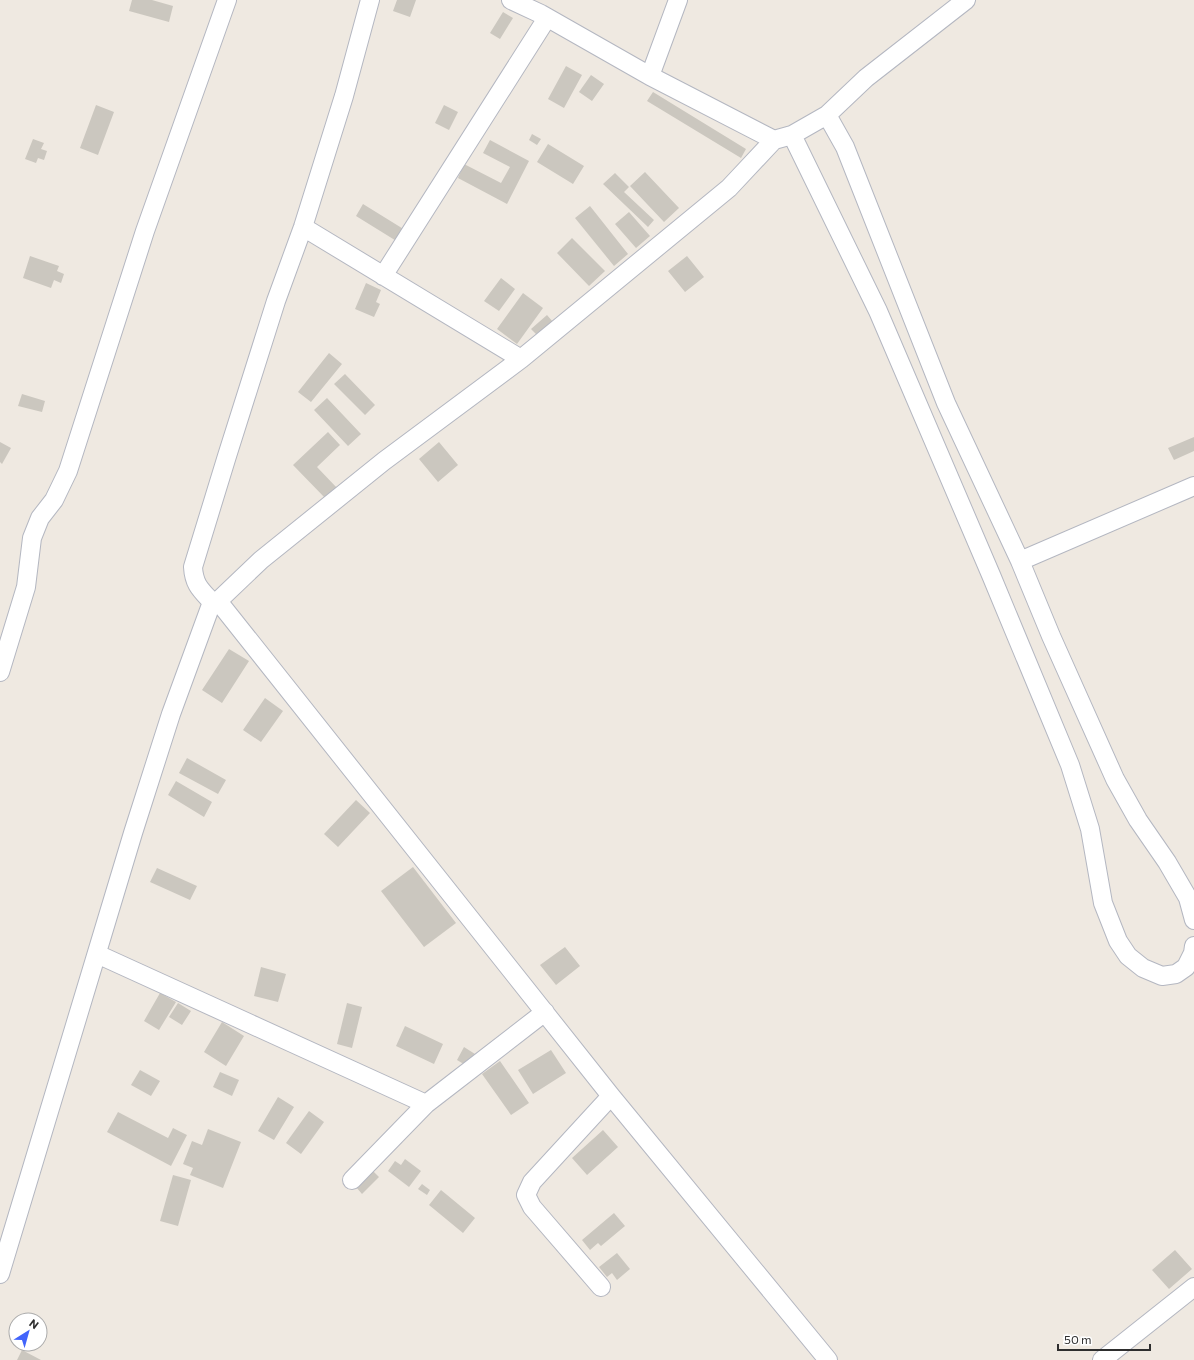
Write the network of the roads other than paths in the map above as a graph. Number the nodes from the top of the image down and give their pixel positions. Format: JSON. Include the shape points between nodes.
{"nodes":[{"id":1,"x":227,"y":0,"type":"edge"},
{"id":2,"x":370,"y":0,"type":"edge"},
{"id":3,"x":510,"y":0,"type":"edge"},
{"id":4,"x":678,"y":0,"type":"edge"},
{"id":5,"x":966,"y":0,"type":"edge"},
{"id":6,"x":544,"y":11,"type":"edge"},
{"id":7,"x":650,"y":76,"type":"junction"},
{"id":8,"x":827,"y":115,"type":"junction"},
{"id":9,"x":792,"y":134,"type":"junction"},
{"id":10,"x":774,"y":140,"type":"junction"},
{"id":11,"x":303,"y":227,"type":"junction"},
{"id":12,"x":383,"y":276,"type":"junction"},
{"id":13,"x":521,"y":359,"type":"junction"},
{"id":14,"x":1194,"y":486,"type":"edge"},
{"id":15,"x":1020,"y":561,"type":"junction"},
{"id":16,"x":215,"y":602,"type":"junction"},
{"id":17,"x":0,"y":672,"type":"edge"},
{"id":18,"x":1194,"y":920,"type":"edge"},
{"id":19,"x":1194,"y":946,"type":"edge"},
{"id":20,"x":97,"y":954,"type":"junction"},
{"id":21,"x":545,"y":1012,"type":"junction"},
{"id":22,"x":611,"y":1096,"type":"junction"},
{"id":23,"x":426,"y":1104,"type":"junction"},
{"id":24,"x":352,"y":1180,"type":"dead end"},
{"id":25,"x":0,"y":1274,"type":"edge"},
{"id":26,"x":601,"y":1287,"type":"dead end"},
{"id":27,"x":1194,"y":1287,"type":"edge"},
{"id":28,"x":828,"y":1360,"type":"edge"},
{"id":29,"x":1102,"y":1360,"type":"edge"}],
"edges":[{"from":1,"to":17,"type":"street","via":[[145,231],[68,471],[54,500],[40,518],[32,538],[26,587]]},
{"from":2,"to":11,"type":"street","via":[[344,96]]},
{"from":3,"to":6,"type":"street"},
{"from":4,"to":7,"type":"street"},
{"from":5,"to":8,"type":"street","via":[[866,78]]},
{"from":6,"to":7,"type":"street"},
{"from":6,"to":12,"type":"street"},
{"from":7,"to":10,"type":"street"},
{"from":8,"to":9,"type":"street"},
{"from":8,"to":15,"type":"street","via":[[845,147],[946,403]]},
{"from":9,"to":10,"type":"street"},
{"from":9,"to":19,"type":"street","via":[[878,311],[1067,758],[1090,829],[1103,903],[1118,941],[1128,956],[1143,968],[1162,976],[1176,974],[1186,967]]},
{"from":10,"to":13,"type":"street","via":[[729,188]]},
{"from":11,"to":12,"type":"street"},
{"from":11,"to":16,"type":"street","via":[[276,301],[193,567],[195,581],[202,592]]},
{"from":12,"to":13,"type":"street"},
{"from":13,"to":16,"type":"street","via":[[384,461],[262,560]]},
{"from":14,"to":15,"type":"street"},
{"from":15,"to":18,"type":"street","via":[[1115,780],[1188,898]]},
{"from":16,"to":20,"type":"street","via":[[171,714]]},
{"from":16,"to":21,"type":"street"},
{"from":20,"to":23,"type":"street"},
{"from":20,"to":25,"type":"street"},
{"from":21,"to":22,"type":"street"},
{"from":21,"to":23,"type":"street"},
{"from":22,"to":26,"type":"street","via":[[532,1182],[526,1195],[532,1207]]},
{"from":22,"to":28,"type":"street"},
{"from":23,"to":24,"type":"street"},
{"from":27,"to":29,"type":"street"}]}
